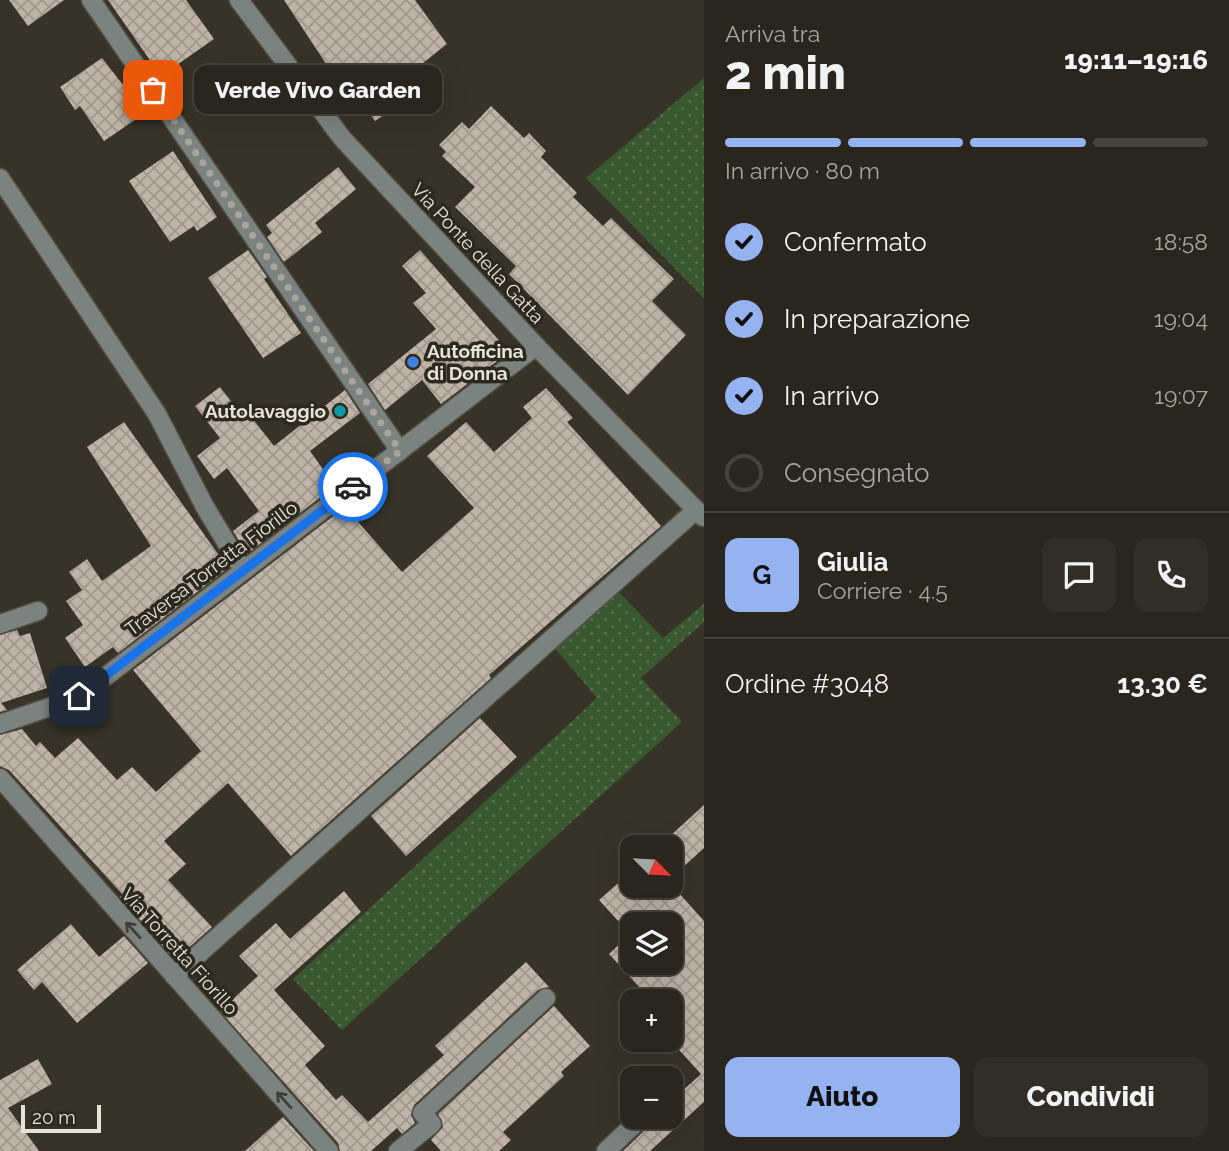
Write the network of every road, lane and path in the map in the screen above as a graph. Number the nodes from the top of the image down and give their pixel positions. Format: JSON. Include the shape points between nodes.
{"nodes":[{"id":1,"x":91,"y":0,"type":"edge"},
{"id":2,"x":239,"y":0,"type":"edge"},
{"id":3,"x":0,"y":178,"type":"edge"},
{"id":4,"x":536,"y":346,"type":"junction"},
{"id":5,"x":400,"y":451,"type":"junction"},
{"id":6,"x":700,"y":514,"type":"edge"},
{"id":7,"x":243,"y":570,"type":"junction"},
{"id":8,"x":38,"y":611,"type":"dead end"},
{"id":9,"x":0,"y":624,"type":"edge"},
{"id":10,"x":0,"y":724,"type":"edge"},
{"id":11,"x":0,"y":778,"type":"edge"},
{"id":12,"x":174,"y":976,"type":"junction"},
{"id":13,"x":547,"y":998,"type":"dead end"},
{"id":14,"x":629,"y":1129,"type":"edge"},
{"id":15,"x":329,"y":1151,"type":"edge"},
{"id":16,"x":398,"y":1151,"type":"edge"},
{"id":17,"x":606,"y":1151,"type":"edge"}],
"edges":[{"from":1,"to":5,"type":"street"},
{"from":2,"to":4,"type":"street","name":"Via Ponte della Gatta","via":[[342,138]]},
{"from":3,"to":7,"type":"street","via":[[157,414]]},
{"from":4,"to":5,"type":"street","name":"Traversa Torretta Fiorillo"},
{"from":4,"to":6,"type":"street","name":"Via Ponte della Gatta"},
{"from":5,"to":7,"type":"street","name":"Traversa Torretta Fiorillo"},
{"from":6,"to":12,"type":"street"},
{"from":7,"to":10,"type":"street","name":"Traversa Torretta Fiorillo","via":[[79,696]]},
{"from":8,"to":9,"type":"street"},
{"from":12,"to":11,"type":"street","name":"Via Torretta Fiorillo","one_way":true},
{"from":15,"to":12,"type":"street","name":"Via Torretta Fiorillo","one_way":true},
{"from":13,"to":16,"type":"street","via":[[422,1113],[432,1124]]},
{"from":14,"to":17,"type":"street"}]}
